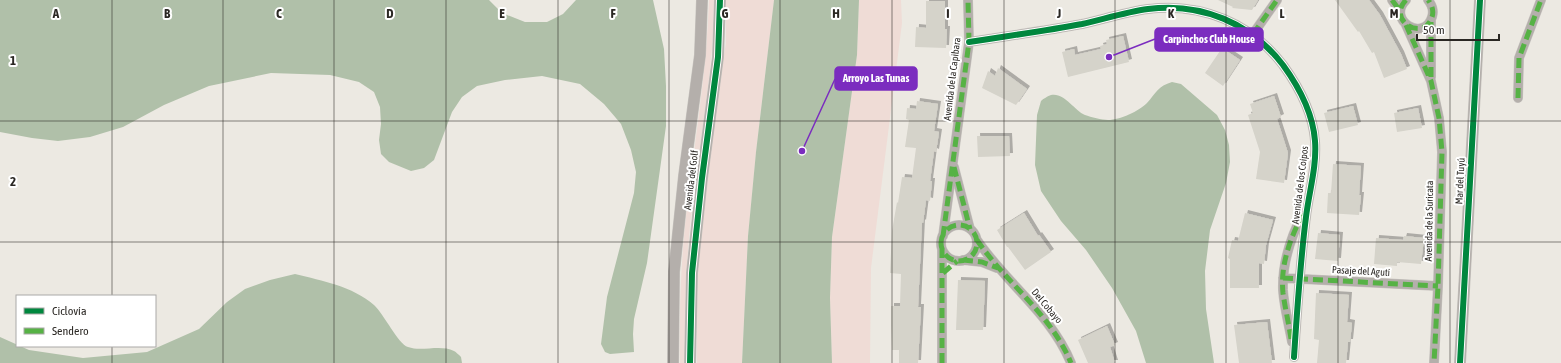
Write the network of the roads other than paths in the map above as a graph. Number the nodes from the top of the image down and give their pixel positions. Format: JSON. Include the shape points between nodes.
{"nodes":[{"id":1,"x":695,"y":0,"type":"edge"},
{"id":2,"x":702,"y":0,"type":"edge"},
{"id":3,"x":720,"y":0,"type":"edge"},
{"id":4,"x":968,"y":0,"type":"edge"},
{"id":5,"x":1277,"y":0,"type":"edge"},
{"id":6,"x":1392,"y":0,"type":"edge"},
{"id":7,"x":1406,"y":0,"type":"edge"},
{"id":8,"x":1480,"y":0,"type":"edge"},
{"id":9,"x":1541,"y":0,"type":"edge"},
{"id":10,"x":1431,"y":2,"type":"edge"},
{"id":11,"x":1400,"y":11,"type":"junction"},
{"id":12,"x":1431,"y":20,"type":"junction"},
{"id":13,"x":1406,"y":24,"type":"junction"},
{"id":14,"x":1253,"y":34,"type":"junction"},
{"id":15,"x":969,"y":42,"type":"junction"},
{"id":16,"x":700,"y":55,"type":"junction"},
{"id":17,"x":1431,"y":81,"type":"junction"},
{"id":18,"x":1518,"y":98,"type":"dead end"},
{"id":19,"x":953,"y":161,"type":"junction"},
{"id":20,"x":1307,"y":205,"type":"junction"},
{"id":21,"x":970,"y":229,"type":"junction"},
{"id":22,"x":943,"y":236,"type":"junction"},
{"id":23,"x":976,"y":240,"type":"junction"},
{"id":24,"x":942,"y":249,"type":"junction"},
{"id":25,"x":960,"y":260,"type":"junction"},
{"id":26,"x":999,"y":268,"type":"junction"},
{"id":27,"x":943,"y":273,"type":"junction"},
{"id":28,"x":1283,"y":278,"type":"junction"},
{"id":29,"x":1299,"y":279,"type":"junction"},
{"id":30,"x":1438,"y":286,"type":"junction"},
{"id":31,"x":1294,"y":360,"type":"edge"},
{"id":32,"x":673,"y":363,"type":"edge"},
{"id":33,"x":690,"y":363,"type":"edge"},
{"id":34,"x":942,"y":363,"type":"edge"},
{"id":35,"x":1071,"y":363,"type":"edge"},
{"id":36,"x":1434,"y":363,"type":"edge"},
{"id":37,"x":1460,"y":363,"type":"edge"}],
"edges":[{"from":1,"to":16,"type":"street"},
{"from":2,"to":16,"type":"street","name":"Avenida del Golf"},
{"from":3,"to":33,"type":"street","name":"Avenida del Golf","via":[[718,57],[692,273]]},
{"from":4,"to":15,"type":"street","name":"Avenida de la Capibara"},
{"from":5,"to":14,"type":"street"},
{"from":6,"to":11,"type":"street","name":"Avenida de la Suricata"},
{"from":7,"to":11,"type":"street"},
{"from":8,"to":37,"type":"street","name":"Mar del Tuyú"},
{"from":9,"to":18,"type":"street","via":[[1519,58]]},
{"from":10,"to":12,"type":"street","name":"Avenida de la Suricata"},
{"from":11,"to":13,"type":"street","name":"Avenida de la Suricata"},
{"from":12,"to":13,"type":"street","via":[[1424,27],[1415,29]]},
{"from":12,"to":17,"type":"street","name":"Avenida de la Suricata"},
{"from":13,"to":17,"type":"street","name":"Avenida de la Suricata"},
{"from":14,"to":15,"type":"street","name":"Avenida de los Coipos","via":[[1216,15],[1188,8],[1166,8],[1148,9],[1082,24]]},
{"from":14,"to":20,"type":"street","name":"Avenida de los Coipos","via":[[1290,74],[1308,110],[1315,141]]},
{"from":15,"to":19,"type":"street","name":"Avenida de la Capibara"},
{"from":16,"to":32,"type":"street","name":"Avenida del Golf","via":[[674,264]]},
{"from":17,"to":30,"type":"street","name":"Avenida de la Suricata","via":[[1439,118],[1442,152]]},
{"from":19,"to":21,"type":"street","name":"Avenida de la Capibara"},
{"from":19,"to":22,"type":"street","name":"Avenida de la Capibara"},
{"from":20,"to":28,"type":"street","name":"Avenida de los Coipos","via":[[1294,231]]},
{"from":20,"to":29,"type":"street","name":"Avenida de los Coipos"},
{"from":21,"to":22,"type":"street","via":[[955,226]]},
{"from":21,"to":23,"type":"street","name":"Avenida de la Capibara"},
{"from":22,"to":24,"type":"street","name":"Avenida de la Capibara"},
{"from":23,"to":25,"type":"street","via":[[977,246],[972,255]]},
{"from":23,"to":26,"type":"street","name":"Del Cobayo"},
{"from":24,"to":25,"type":"street","via":[[948,257]]},
{"from":24,"to":27,"type":"street","name":"Avenida de la Capibara"},
{"from":25,"to":26,"type":"street","name":"Del Cobayo","via":[[982,262]]},
{"from":25,"to":27,"type":"street"},
{"from":26,"to":35,"type":"street","name":"Del Cobayo","via":[[1048,322]]},
{"from":27,"to":34,"type":"street","name":"Avenida de la Capibara"},
{"from":28,"to":29,"type":"street","name":"Pasaje del Agutí"},
{"from":28,"to":31,"type":"street","name":"Avenida de los Coipos"},
{"from":29,"to":30,"type":"street","name":"Pasaje del Agutí"},
{"from":29,"to":31,"type":"street","name":"Avenida de los Coipos"},
{"from":30,"to":36,"type":"street","name":"Avenida de la Suricata"}]}
